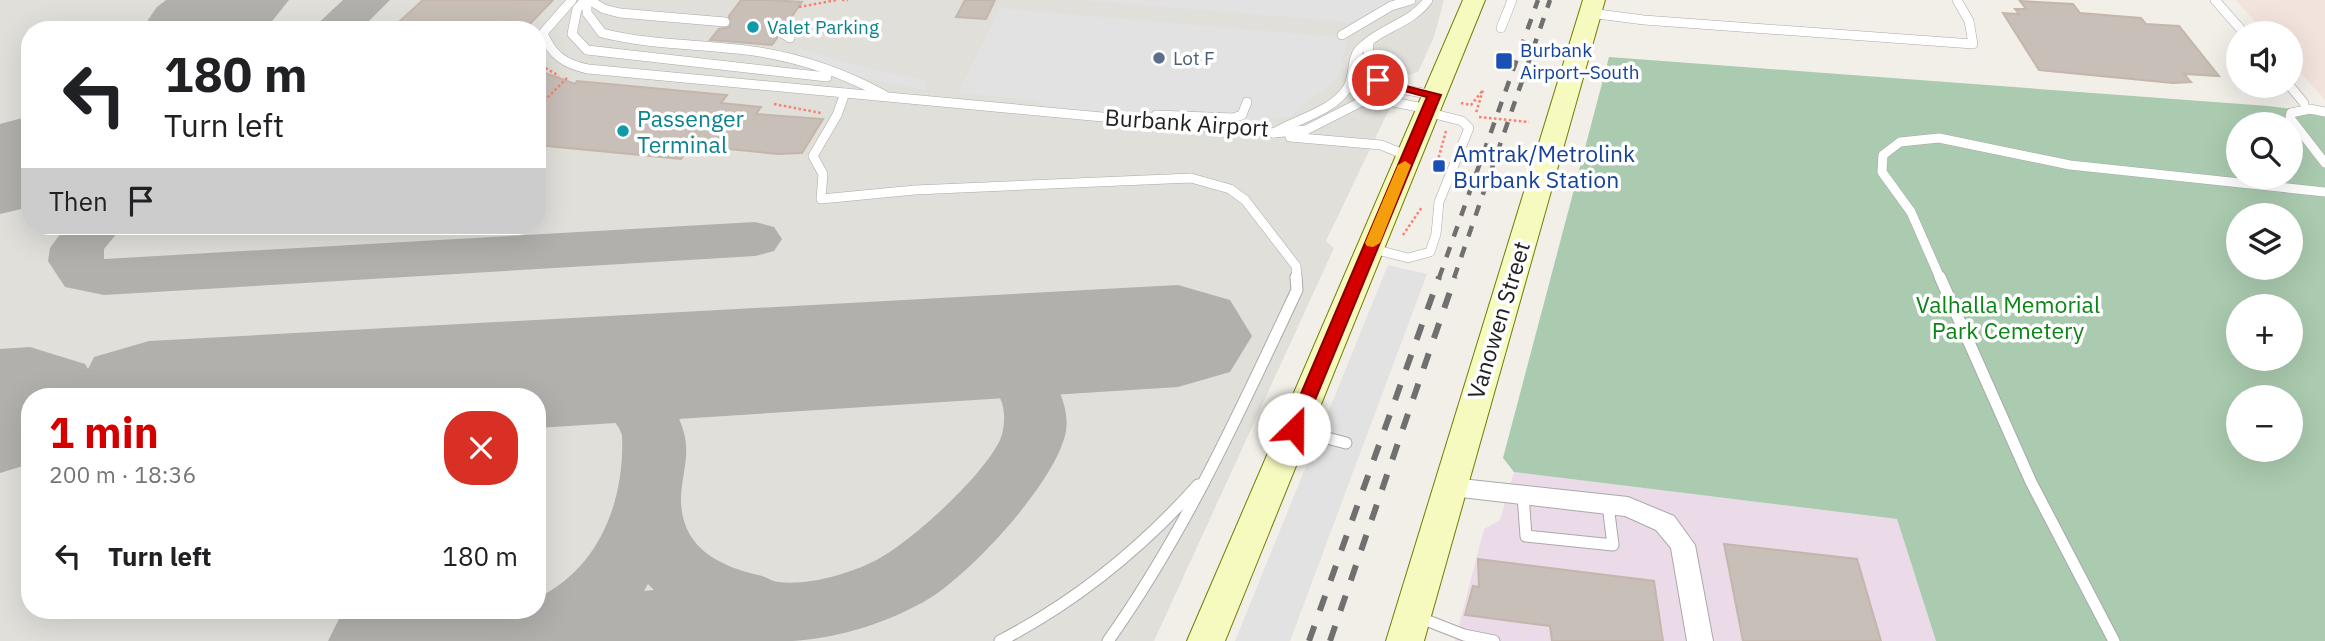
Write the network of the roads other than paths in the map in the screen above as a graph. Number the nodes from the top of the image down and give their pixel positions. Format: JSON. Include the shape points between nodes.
{"nodes":[{"id":1,"x":572,"y":0,"type":"edge"},
{"id":2,"x":587,"y":0,"type":"edge"},
{"id":3,"x":1428,"y":0,"type":"edge"},
{"id":4,"x":1474,"y":0,"type":"edge"},
{"id":5,"x":1512,"y":0,"type":"edge"},
{"id":6,"x":1957,"y":0,"type":"edge"},
{"id":7,"x":2215,"y":0,"type":"edge"},
{"id":8,"x":1408,"y":1,"type":"edge"},
{"id":9,"x":1592,"y":6,"type":"edge"},
{"id":10,"x":2233,"y":21,"type":"edge"},
{"id":11,"x":724,"y":22,"type":"dead end"},
{"id":12,"x":1501,"y":27,"type":"dead end"},
{"id":13,"x":546,"y":30,"type":"edge"},
{"id":14,"x":781,"y":32,"type":"dead end"},
{"id":15,"x":1342,"y":35,"type":"dead end"},
{"id":16,"x":790,"y":38,"type":"dead end"},
{"id":17,"x":1369,"y":42,"type":"junction"},
{"id":18,"x":546,"y":43,"type":"edge"},
{"id":19,"x":844,"y":79,"type":"junction"},
{"id":20,"x":845,"y":93,"type":"junction"},
{"id":21,"x":888,"y":97,"type":"junction"},
{"id":22,"x":2300,"y":98,"type":"edge"},
{"id":23,"x":1247,"y":102,"type":"dead end"},
{"id":24,"x":2304,"y":103,"type":"dead end"},
{"id":25,"x":1430,"y":105,"type":"junction"},
{"id":26,"x":2325,"y":112,"type":"edge"},
{"id":27,"x":1125,"y":119,"type":"junction"},
{"id":28,"x":1274,"y":133,"type":"junction"},
{"id":29,"x":1408,"y":156,"type":"junction"},
{"id":30,"x":2325,"y":163,"type":"edge"},
{"id":31,"x":2325,"y":192,"type":"edge"},
{"id":32,"x":1370,"y":248,"type":"junction"},
{"id":33,"x":1294,"y":429,"type":"junction"},
{"id":34,"x":1346,"y":443,"type":"dead end"},
{"id":35,"x":1211,"y":470,"type":"junction"},
{"id":36,"x":1452,"y":487,"type":"junction"},
{"id":37,"x":1523,"y":495,"type":"junction"},
{"id":38,"x":1608,"y":505,"type":"junction"},
{"id":39,"x":1409,"y":628,"type":"edge"},
{"id":40,"x":1000,"y":641,"type":"edge"},
{"id":41,"x":1108,"y":641,"type":"edge"},
{"id":42,"x":1206,"y":641,"type":"edge"},
{"id":43,"x":1494,"y":641,"type":"edge"},
{"id":44,"x":1700,"y":641,"type":"edge"},
{"id":45,"x":2114,"y":641,"type":"edge"}],
"edges":[{"from":1,"to":13,"type":"lane","name":"Burbank Airport"},
{"from":2,"to":11,"type":"lane","via":[[620,13]]},
{"from":2,"to":19,"type":"lane","name":"Burbank Airport","via":[[592,24],[610,36],[757,51]]},
{"from":2,"to":19,"type":"lane","name":"Burbank Airport","via":[[577,9],[572,33],[587,50]]},
{"from":3,"to":17,"type":"lane","name":"Burbank Airport","via":[[1408,20]]},
{"from":4,"to":25,"type":"main road"},
{"from":5,"to":12,"type":"lane"},
{"from":6,"to":9,"type":"lane","via":[[1969,21],[1973,44],[1644,20]]},
{"from":7,"to":10,"type":"lane"},
{"from":8,"to":15,"type":"lane"},
{"from":9,"to":36,"type":"main road","name":"Vanowen Street","via":[[1463,436]]},
{"from":14,"to":16,"type":"lane"},
{"from":17,"to":25,"type":"lane","via":[[1368,67],[1378,80]]},
{"from":17,"to":28,"type":"lane","name":"Burbank Airport","via":[[1358,51],[1346,90],[1324,108]]},
{"from":18,"to":20,"type":"lane","name":"Burbank Airport","via":[[556,58],[572,66]]},
{"from":19,"to":21,"type":"lane","name":"Burbank Airport"},
{"from":20,"to":21,"type":"lane","name":"Burbank Airport"},
{"from":20,"to":35,"type":"lane","via":[[813,156],[823,174],[821,199],[1171,177],[1212,182],[1245,200],[1296,266],[1299,278]]},
{"from":21,"to":27,"type":"lane","name":"Burbank Airport"},
{"from":22,"to":24,"type":"lane"},
{"from":23,"to":27,"type":"lane","via":[[1242,115],[1234,118],[1146,115]]},
{"from":25,"to":28,"type":"lane","via":[[1363,101],[1306,130]]},
{"from":25,"to":29,"type":"main road"},
{"from":25,"to":32,"type":"lane","via":[[1469,128],[1439,202],[1430,252],[1404,258]]},
{"from":26,"to":30,"type":"lane","via":[[2299,109],[2290,118]]},
{"from":27,"to":28,"type":"lane","name":"Burbank Airport"},
{"from":28,"to":29,"type":"lane","via":[[1375,144]]},
{"from":29,"to":32,"type":"main road"},
{"from":31,"to":45,"type":"lane","via":[[2144,175],[1939,138],[1900,142],[1883,155],[1882,172],[1911,212],[2031,482]]},
{"from":32,"to":33,"type":"main road"},
{"from":33,"to":34,"type":"lane"},
{"from":33,"to":42,"type":"main road"},
{"from":35,"to":40,"type":"lane","via":[[1140,549],[1077,598]]},
{"from":35,"to":41,"type":"lane","via":[[1169,548]]},
{"from":36,"to":37,"type":"street"},
{"from":36,"to":39,"type":"main road","name":"Vanowen Street"},
{"from":37,"to":38,"type":"street"},
{"from":37,"to":38,"type":"lane","via":[[1526,536],[1613,545]]},
{"from":38,"to":44,"type":"street","via":[[1628,507],[1665,523],[1683,545]]},
{"from":39,"to":43,"type":"lane"}]}
